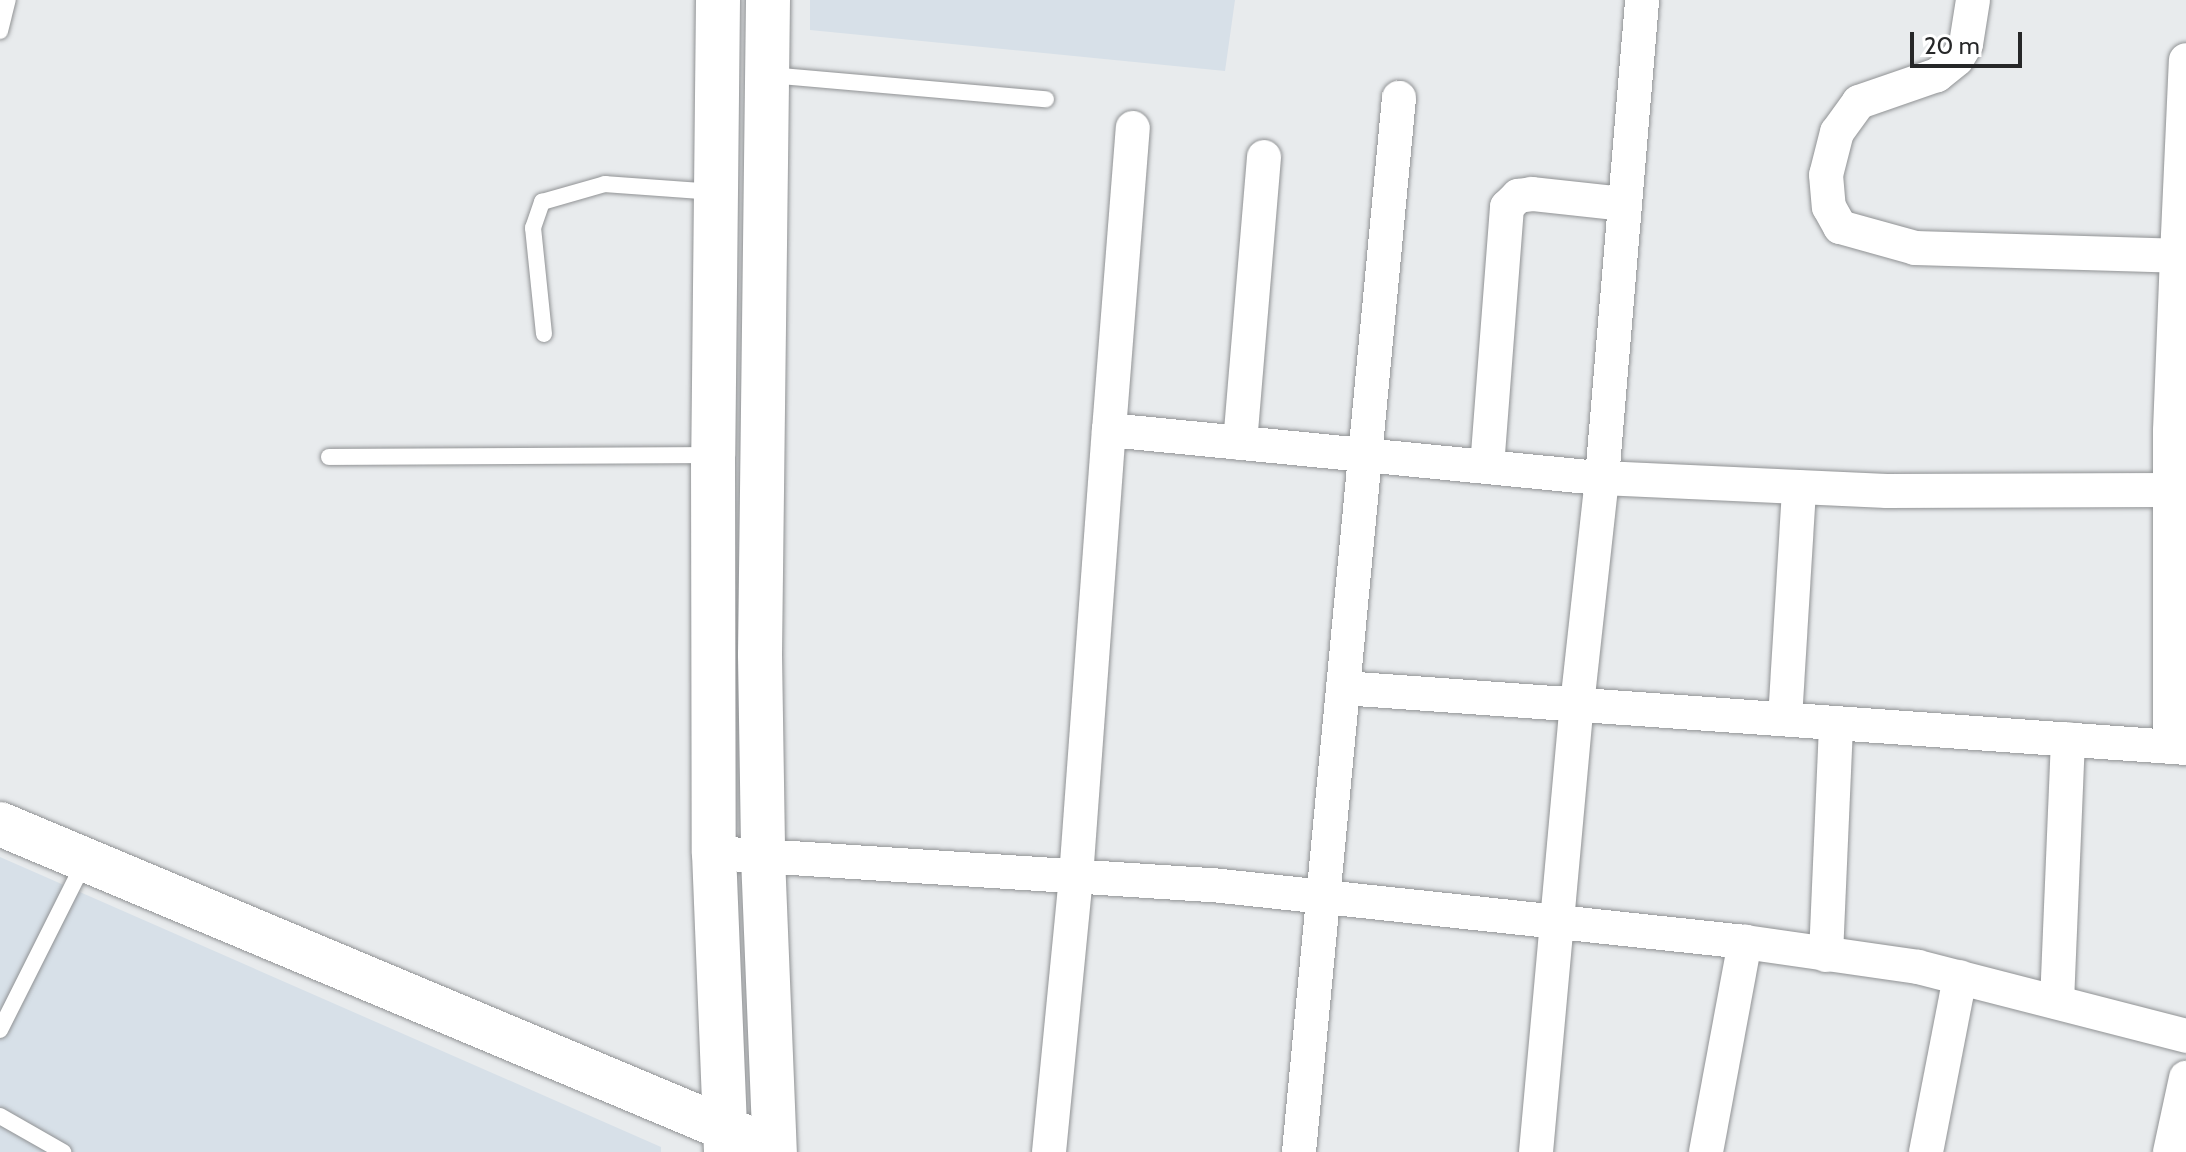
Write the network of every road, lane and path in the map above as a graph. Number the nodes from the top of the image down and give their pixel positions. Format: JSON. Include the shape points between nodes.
{"nodes":[{"id":1,"x":8,"y":0,"type":"edge"},
{"id":2,"x":718,"y":0,"type":"edge"},
{"id":3,"x":768,"y":0,"type":"edge"},
{"id":4,"x":1642,"y":0,"type":"edge"},
{"id":5,"x":1973,"y":0,"type":"edge"},
{"id":6,"x":0,"y":31,"type":"edge"},
{"id":7,"x":2186,"y":60,"type":"edge"},
{"id":8,"x":767,"y":75,"type":"junction"},
{"id":9,"x":1399,"y":98,"type":"dead end"},
{"id":10,"x":1046,"y":99,"type":"dead end"},
{"id":11,"x":1133,"y":128,"type":"dead end"},
{"id":12,"x":1264,"y":157,"type":"dead end"},
{"id":13,"x":716,"y":192,"type":"junction"},
{"id":14,"x":1624,"y":204,"type":"junction"},
{"id":15,"x":2177,"y":256,"type":"junction"},
{"id":16,"x":544,"y":334,"type":"dead end"},
{"id":17,"x":1109,"y":430,"type":"junction"},
{"id":18,"x":1240,"y":443,"type":"junction"},
{"id":19,"x":713,"y":455,"type":"junction"},
{"id":20,"x":1365,"y":456,"type":"junction"},
{"id":21,"x":329,"y":457,"type":"dead end"},
{"id":22,"x":1487,"y":467,"type":"junction"},
{"id":23,"x":1602,"y":478,"type":"junction"},
{"id":24,"x":1799,"y":487,"type":"junction"},
{"id":25,"x":2171,"y":490,"type":"junction"},
{"id":26,"x":1343,"y":688,"type":"junction"},
{"id":27,"x":1577,"y":705,"type":"junction"},
{"id":28,"x":1785,"y":719,"type":"junction"},
{"id":29,"x":1836,"y":723,"type":"junction"},
{"id":30,"x":2068,"y":739,"type":"junction"},
{"id":31,"x":2178,"y":747,"type":"edge"},
{"id":32,"x":0,"y":824,"type":"edge"},
{"id":33,"x":714,"y":853,"type":"junction"},
{"id":34,"x":763,"y":857,"type":"junction"},
{"id":35,"x":86,"y":859,"type":"junction"},
{"id":36,"x":1076,"y":877,"type":"junction"},
{"id":37,"x":1323,"y":896,"type":"junction"},
{"id":38,"x":1560,"y":923,"type":"junction"},
{"id":39,"x":1745,"y":942,"type":"junction"},
{"id":40,"x":1826,"y":955,"type":"junction"},
{"id":41,"x":1960,"y":977,"type":"junction"},
{"id":42,"x":2057,"y":1002,"type":"junction"},
{"id":43,"x":0,"y":1030,"type":"edge"},
{"id":44,"x":2186,"y":1036,"type":"edge"},
{"id":45,"x":2186,"y":1078,"type":"edge"},
{"id":46,"x":0,"y":1116,"type":"edge"},
{"id":47,"x":726,"y":1140,"type":"edge"},
{"id":48,"x":774,"y":1151,"type":"edge"},
{"id":49,"x":63,"y":1152,"type":"edge"},
{"id":50,"x":1049,"y":1152,"type":"edge"},
{"id":51,"x":1299,"y":1152,"type":"edge"},
{"id":52,"x":1536,"y":1152,"type":"edge"},
{"id":53,"x":1706,"y":1152,"type":"edge"},
{"id":54,"x":1926,"y":1152,"type":"edge"},
{"id":55,"x":2170,"y":1152,"type":"edge"}],
"edges":[{"from":1,"to":6,"type":"lane"},
{"from":2,"to":13,"type":"main road"},
{"from":3,"to":8,"type":"main road"},
{"from":4,"to":14,"type":"street"},
{"from":5,"to":15,"type":"street","via":[[1966,44],[1957,59],[1937,75],[1859,102],[1837,132],[1826,175],[1829,207],[1840,227],[1915,248]]},
{"from":7,"to":15,"type":"street"},
{"from":8,"to":10,"type":"lane"},
{"from":8,"to":34,"type":"main road","via":[[760,640]]},
{"from":9,"to":20,"type":"street"},
{"from":11,"to":17,"type":"street"},
{"from":12,"to":18,"type":"street"},
{"from":13,"to":16,"type":"lane","via":[[605,184],[542,202],[533,228]]},
{"from":13,"to":19,"type":"main road"},
{"from":14,"to":22,"type":"street","via":[[1532,194],[1518,196],[1507,207]]},
{"from":14,"to":23,"type":"street"},
{"from":15,"to":25,"type":"street"},
{"from":17,"to":18,"type":"street"},
{"from":17,"to":36,"type":"street"},
{"from":18,"to":20,"type":"street"},
{"from":19,"to":21,"type":"lane"},
{"from":19,"to":33,"type":"main road"},
{"from":20,"to":22,"type":"street"},
{"from":20,"to":26,"type":"street"},
{"from":22,"to":23,"type":"street"},
{"from":23,"to":24,"type":"street"},
{"from":23,"to":27,"type":"street"},
{"from":24,"to":25,"type":"street"},
{"from":24,"to":28,"type":"street"},
{"from":25,"to":31,"type":"street"},
{"from":26,"to":27,"type":"street"},
{"from":26,"to":37,"type":"street"},
{"from":27,"to":28,"type":"street"},
{"from":27,"to":38,"type":"street"},
{"from":28,"to":29,"type":"street"},
{"from":29,"to":30,"type":"street"},
{"from":29,"to":40,"type":"street"},
{"from":30,"to":31,"type":"street"},
{"from":30,"to":42,"type":"street"},
{"from":32,"to":35,"type":"main road"},
{"from":33,"to":34,"type":"street"},
{"from":33,"to":47,"type":"main road"},
{"from":34,"to":36,"type":"street"},
{"from":34,"to":48,"type":"main road"},
{"from":35,"to":43,"type":"lane"},
{"from":35,"to":47,"type":"main road"},
{"from":36,"to":37,"type":"street"},
{"from":36,"to":50,"type":"street"},
{"from":37,"to":38,"type":"street"},
{"from":37,"to":51,"type":"street"},
{"from":38,"to":39,"type":"street"},
{"from":38,"to":52,"type":"street"},
{"from":39,"to":40,"type":"street"},
{"from":39,"to":53,"type":"street"},
{"from":40,"to":41,"type":"street"},
{"from":41,"to":42,"type":"street"},
{"from":41,"to":54,"type":"street"},
{"from":42,"to":44,"type":"street"},
{"from":45,"to":55,"type":"street"},
{"from":46,"to":49,"type":"lane"},
{"from":47,"to":48,"type":"main road"}]}
